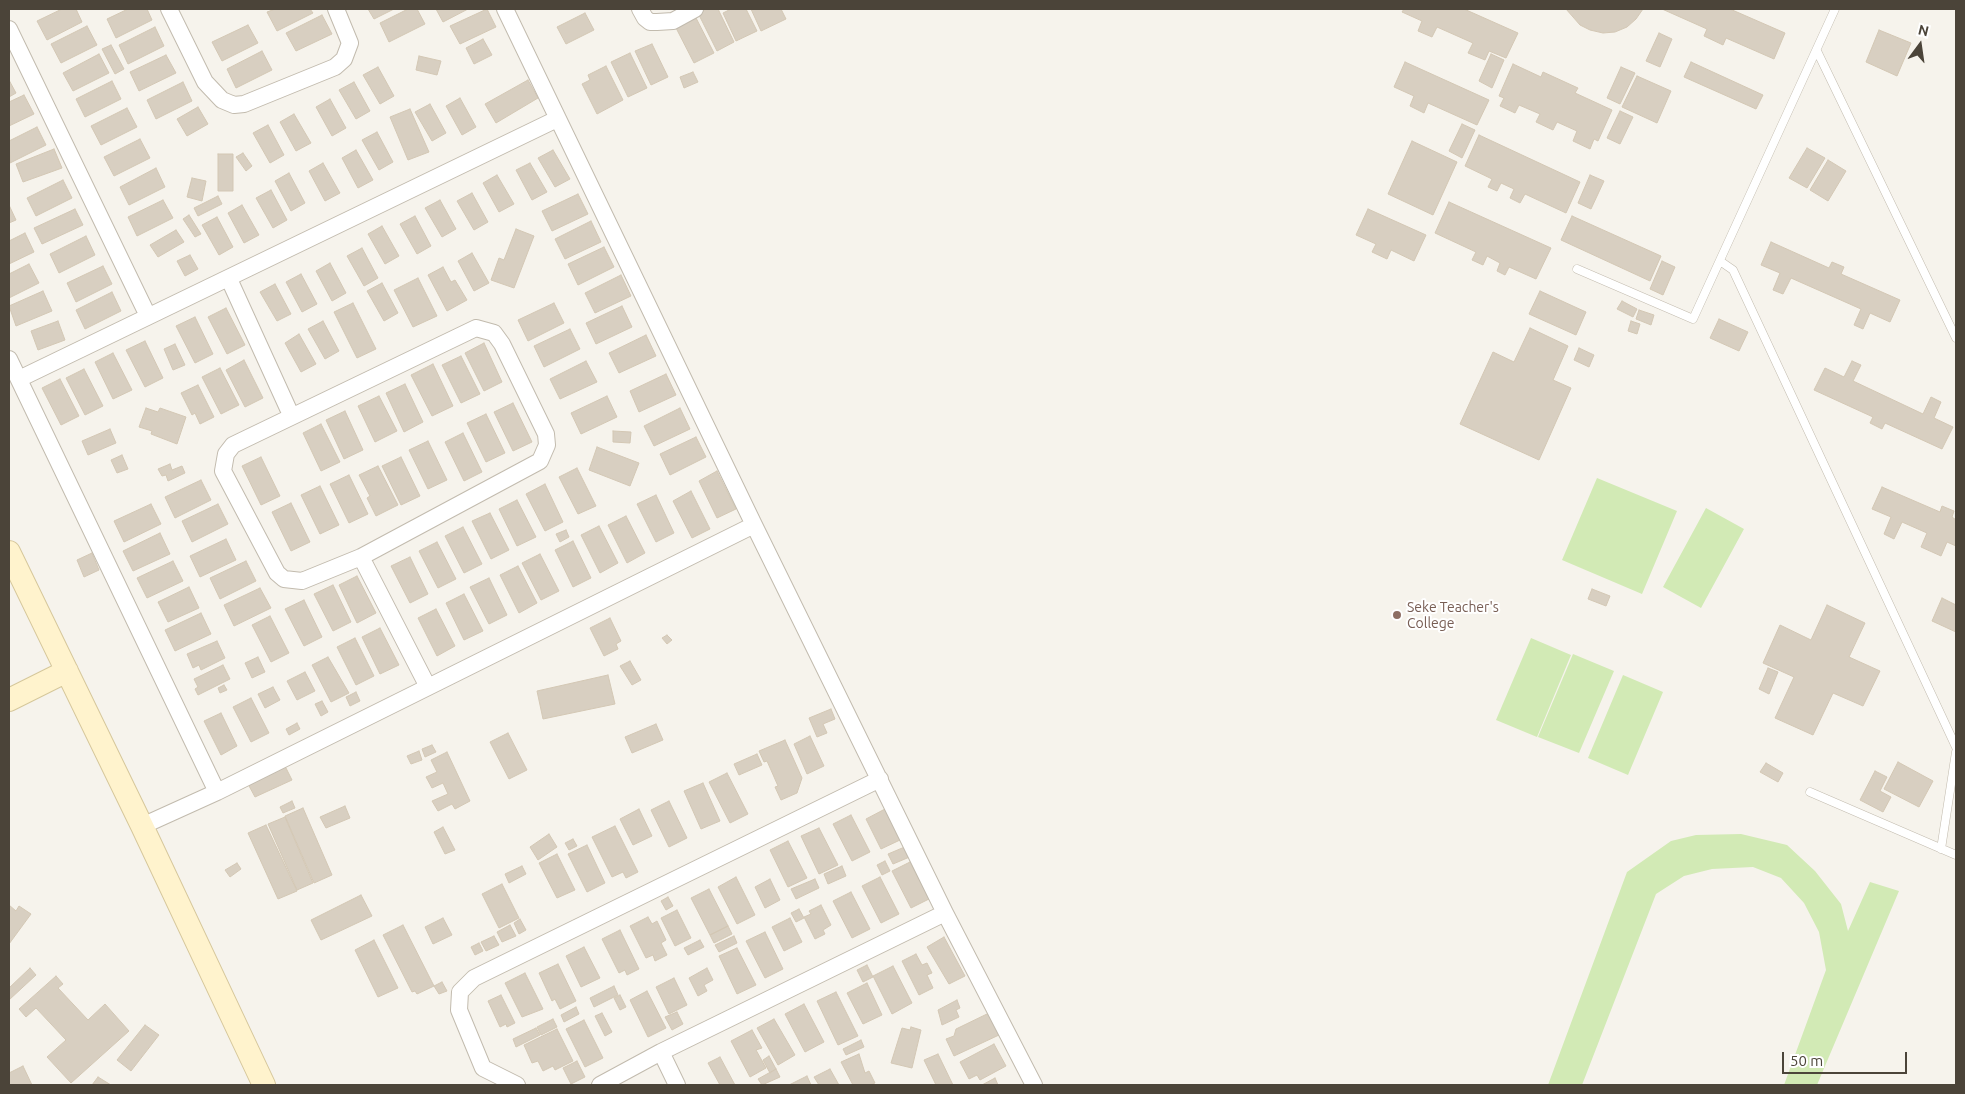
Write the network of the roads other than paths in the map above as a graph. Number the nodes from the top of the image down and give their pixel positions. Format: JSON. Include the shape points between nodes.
{"nodes":[{"id":1,"x":169,"y":9,"type":"edge"},
{"id":2,"x":336,"y":9,"type":"edge"},
{"id":3,"x":506,"y":9,"type":"edge"},
{"id":4,"x":640,"y":9,"type":"edge"},
{"id":5,"x":695,"y":9,"type":"edge"},
{"id":6,"x":1835,"y":9,"type":"edge"},
{"id":7,"x":9,"y":29,"type":"edge"},
{"id":8,"x":1817,"y":50,"type":"junction"},
{"id":9,"x":557,"y":119,"type":"junction"},
{"id":10,"x":1720,"y":262,"type":"junction"},
{"id":11,"x":1577,"y":269,"type":"dead end"},
{"id":12,"x":229,"y":279,"type":"junction"},
{"id":13,"x":148,"y":316,"type":"junction"},
{"id":14,"x":1956,"y":338,"type":"edge"},
{"id":15,"x":9,"y":359,"type":"edge"},
{"id":16,"x":19,"y":379,"type":"junction"},
{"id":17,"x":291,"y":416,"type":"junction"},
{"id":18,"x":754,"y":525,"type":"junction"},
{"id":19,"x":9,"y":552,"type":"edge"},
{"id":20,"x":362,"y":557,"type":"junction"},
{"id":21,"x":67,"y":671,"type":"junction"},
{"id":22,"x":428,"y":687,"type":"junction"},
{"id":23,"x":9,"y":700,"type":"edge"},
{"id":24,"x":1956,"y":747,"type":"edge"},
{"id":25,"x":1956,"y":752,"type":"edge"},
{"id":26,"x":880,"y":779,"type":"junction"},
{"id":27,"x":217,"y":792,"type":"junction"},
{"id":28,"x":1810,"y":792,"type":"dead end"},
{"id":29,"x":142,"y":826,"type":"junction"},
{"id":30,"x":1941,"y":849,"type":"junction"},
{"id":31,"x":1956,"y":855,"type":"edge"},
{"id":32,"x":945,"y":913,"type":"junction"},
{"id":33,"x":660,"y":1052,"type":"junction"},
{"id":34,"x":264,"y":1085,"type":"edge"},
{"id":35,"x":517,"y":1085,"type":"edge"},
{"id":36,"x":600,"y":1085,"type":"edge"},
{"id":37,"x":677,"y":1085,"type":"edge"},
{"id":38,"x":1034,"y":1085,"type":"edge"}],
"edges":[{"from":1,"to":2,"type":"street","via":[[205,82],[222,100],[234,105],[244,104],[335,67],[344,59],[350,43]]},
{"from":3,"to":9,"type":"street"},
{"from":4,"to":5,"type":"street","via":[[650,22],[673,21]]},
{"from":6,"to":8,"type":"lane"},
{"from":7,"to":13,"type":"street"},
{"from":8,"to":10,"type":"lane"},
{"from":8,"to":14,"type":"lane"},
{"from":9,"to":12,"type":"street"},
{"from":9,"to":18,"type":"street"},
{"from":10,"to":11,"type":"lane","via":[[1693,319]]},
{"from":10,"to":24,"type":"lane","via":[[1733,270]]},
{"from":12,"to":13,"type":"street"},
{"from":12,"to":17,"type":"street"},
{"from":13,"to":16,"type":"street"},
{"from":15,"to":16,"type":"street"},
{"from":16,"to":27,"type":"street"},
{"from":17,"to":20,"type":"street","via":[[232,445],[226,454],[223,471],[277,573],[284,579],[302,581]]},
{"from":17,"to":20,"type":"street","via":[[470,330],[484,329],[494,333],[502,344],[546,434],[547,445],[540,461]]},
{"from":18,"to":22,"type":"street"},
{"from":18,"to":26,"type":"street"},
{"from":19,"to":21,"type":"street"},
{"from":20,"to":22,"type":"street"},
{"from":21,"to":23,"type":"street"},
{"from":21,"to":29,"type":"street"},
{"from":22,"to":27,"type":"street"},
{"from":25,"to":30,"type":"lane"},
{"from":26,"to":32,"type":"street"},
{"from":26,"to":35,"type":"street","via":[[474,978],[460,992],[459,1010],[483,1068]]},
{"from":27,"to":29,"type":"street"},
{"from":28,"to":30,"type":"lane"},
{"from":29,"to":34,"type":"street"},
{"from":30,"to":31,"type":"lane"},
{"from":32,"to":33,"type":"street"},
{"from":32,"to":38,"type":"street"},
{"from":33,"to":36,"type":"street"},
{"from":33,"to":37,"type":"street"}]}
